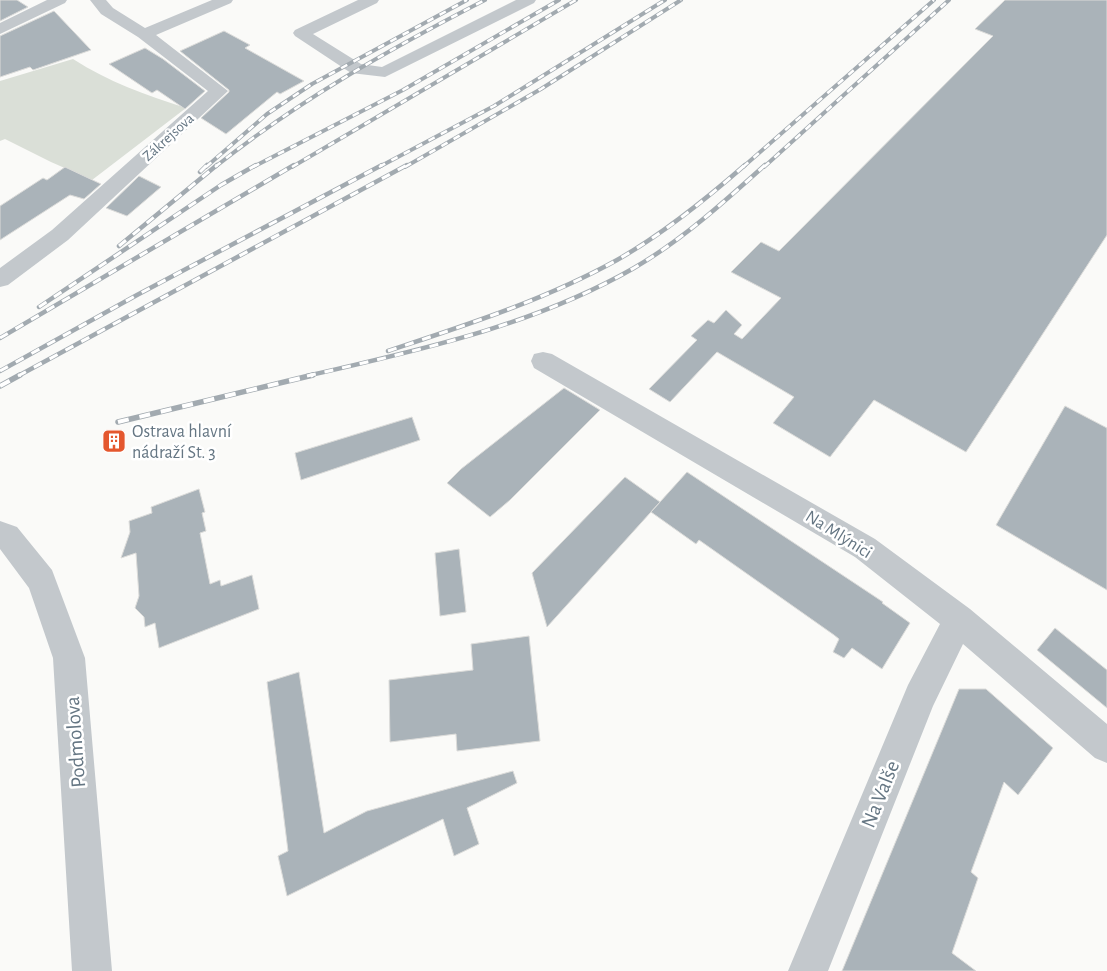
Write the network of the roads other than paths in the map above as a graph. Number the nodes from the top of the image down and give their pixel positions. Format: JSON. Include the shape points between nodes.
{"nodes":[{"id":1,"x":59,"y":0,"type":"edge"},
{"id":2,"x":98,"y":0,"type":"edge"},
{"id":3,"x":225,"y":0,"type":"edge"},
{"id":4,"x":371,"y":0,"type":"edge"},
{"id":5,"x":528,"y":0,"type":"edge"},
{"id":6,"x":0,"y":29,"type":"edge"},
{"id":7,"x":144,"y":34,"type":"junction"},
{"id":8,"x":0,"y":279,"type":"edge"},
{"id":9,"x":543,"y":361,"type":"dead end"},
{"id":10,"x":0,"y":534,"type":"edge"},
{"id":11,"x":959,"y":620,"type":"junction"},
{"id":12,"x":1107,"y":746,"type":"edge"},
{"id":13,"x":92,"y":971,"type":"edge"},
{"id":14,"x":808,"y":971,"type":"edge"}],
"edges":[{"from":1,"to":6,"type":"street"},
{"from":2,"to":7,"type":"street","name":"Zákrejsova","via":[[107,11]]},
{"from":3,"to":7,"type":"street"},
{"from":4,"to":5,"type":"street","via":[[301,34],[356,69],[385,72]]},
{"from":7,"to":8,"type":"street","name":"Zákrejsova","via":[[219,91],[60,235]]},
{"from":9,"to":11,"type":"street","name":"Na Mlýnici","via":[[865,548]]},
{"from":10,"to":13,"type":"street","name":"Podmolova","via":[[7,536],[41,580],[69,658]]},
{"from":11,"to":12,"type":"street","name":"Na Mlýnici"},
{"from":11,"to":14,"type":"street","name":"Na Valše","via":[[920,697]]}]}
